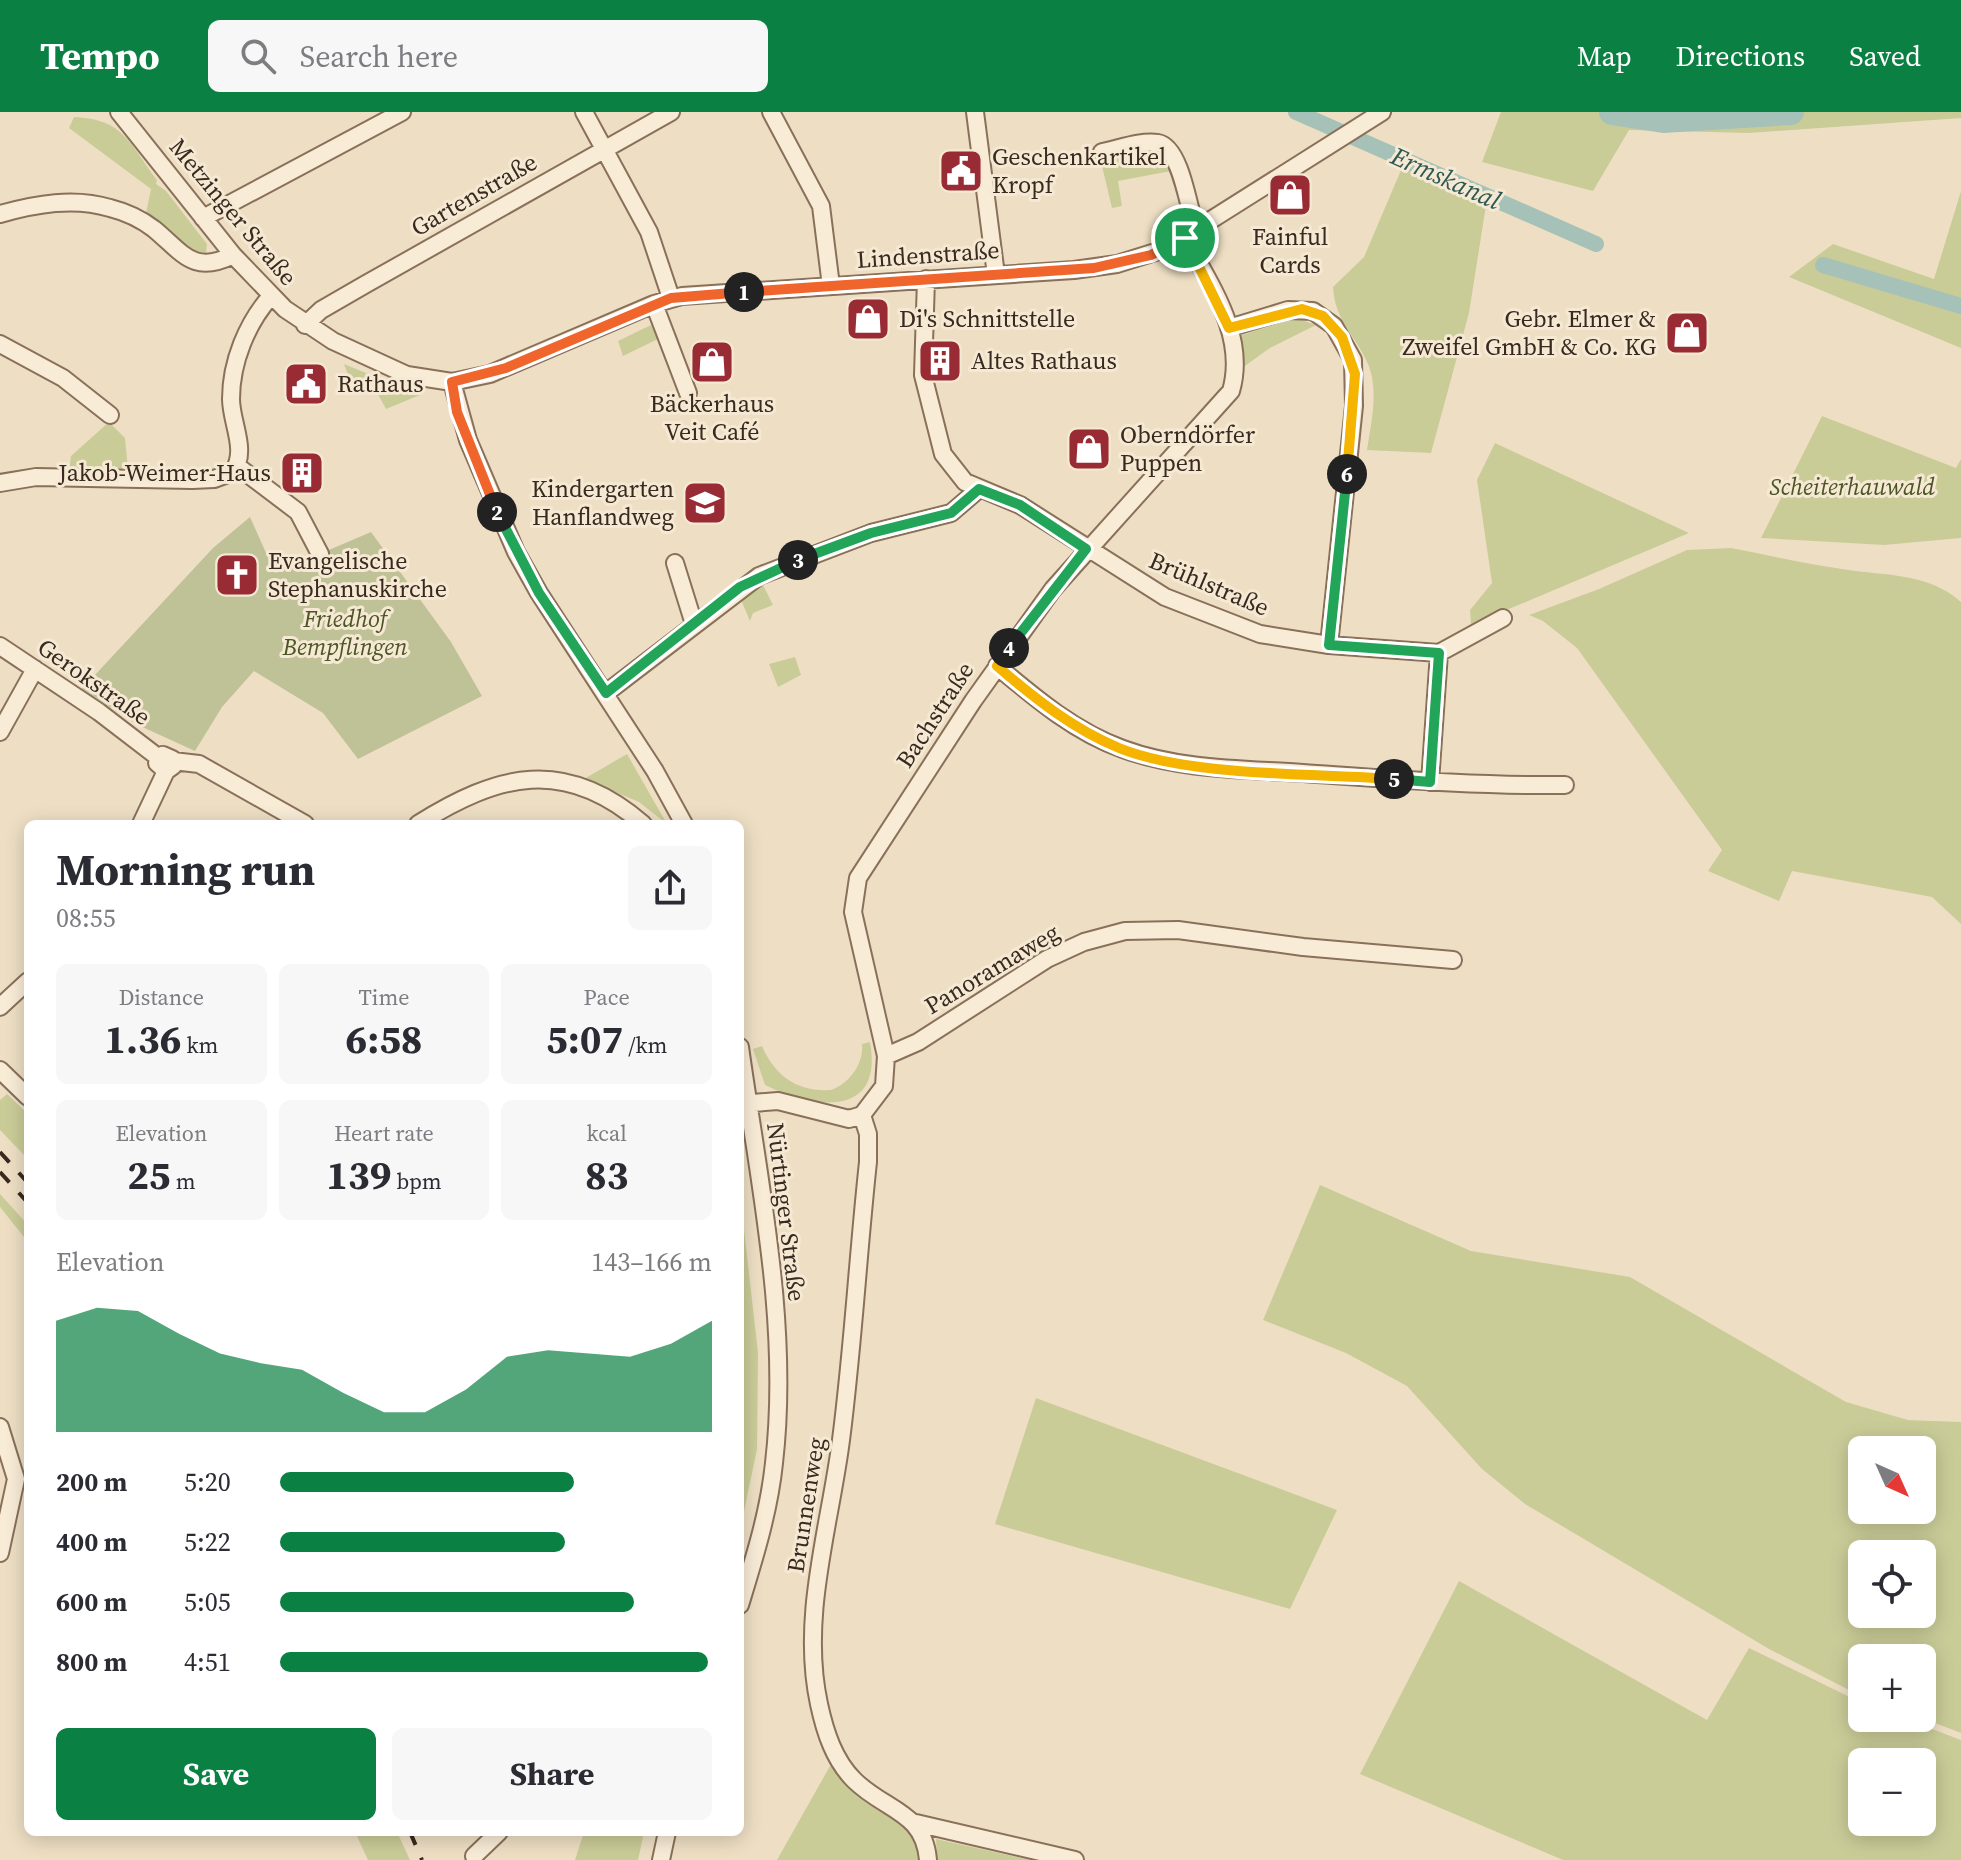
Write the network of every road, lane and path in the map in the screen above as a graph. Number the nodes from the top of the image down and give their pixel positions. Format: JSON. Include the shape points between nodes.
{"nodes":[{"id":1,"x":119,"y":112,"type":"edge"},
{"id":2,"x":402,"y":112,"type":"edge"},
{"id":3,"x":584,"y":112,"type":"edge"},
{"id":4,"x":671,"y":112,"type":"edge"},
{"id":5,"x":771,"y":112,"type":"edge"},
{"id":6,"x":975,"y":112,"type":"edge"},
{"id":7,"x":1382,"y":112,"type":"edge"},
{"id":8,"x":604,"y":149,"type":"junction"},
{"id":9,"x":1102,"y":152,"type":"dead end"},
{"id":10,"x":0,"y":214,"type":"edge"},
{"id":11,"x":203,"y":218,"type":"junction"},
{"id":12,"x":1190,"y":235,"type":"junction"},
{"id":13,"x":233,"y":255,"type":"junction"},
{"id":14,"x":996,"y":275,"type":"junction"},
{"id":15,"x":926,"y":279,"type":"junction"},
{"id":16,"x":831,"y":286,"type":"junction"},
{"id":17,"x":271,"y":296,"type":"junction"},
{"id":18,"x":671,"y":298,"type":"junction"},
{"id":19,"x":654,"y":304,"type":"junction"},
{"id":20,"x":305,"y":325,"type":"junction"},
{"id":21,"x":1229,"y":328,"type":"junction"},
{"id":22,"x":0,"y":344,"type":"edge"},
{"id":23,"x":452,"y":382,"type":"junction"},
{"id":24,"x":688,"y":393,"type":"dead end"},
{"id":25,"x":110,"y":415,"type":"dead end"},
{"id":26,"x":237,"y":466,"type":"junction"},
{"id":27,"x":0,"y":483,"type":"edge"},
{"id":28,"x":979,"y":489,"type":"junction"},
{"id":29,"x":1086,"y":549,"type":"junction"},
{"id":30,"x":320,"y":554,"type":"dead end"},
{"id":31,"x":675,"y":563,"type":"dead end"},
{"id":32,"x":1503,"y":618,"type":"dead end"},
{"id":33,"x":694,"y":624,"type":"junction"},
{"id":34,"x":1329,"y":645,"type":"junction"},
{"id":35,"x":0,"y":646,"type":"edge"},
{"id":36,"x":1439,"y":653,"type":"junction"},
{"id":37,"x":997,"y":666,"type":"junction"},
{"id":38,"x":35,"y":669,"type":"junction"},
{"id":39,"x":606,"y":693,"type":"junction"},
{"id":40,"x":0,"y":732,"type":"edge"},
{"id":41,"x":166,"y":763,"type":"junction"},
{"id":42,"x":1550,"y":775,"type":"dead end"},
{"id":43,"x":1430,"y":782,"type":"junction"},
{"id":44,"x":143,"y":820,"type":"edge"},
{"id":45,"x":298,"y":820,"type":"edge"},
{"id":46,"x":425,"y":820,"type":"edge"},
{"id":47,"x":636,"y":820,"type":"edge"},
{"id":48,"x":682,"y":820,"type":"edge"},
{"id":49,"x":1453,"y":960,"type":"dead end"},
{"id":50,"x":24,"y":985,"type":"edge"},
{"id":51,"x":0,"y":1007,"type":"edge"},
{"id":52,"x":886,"y":1056,"type":"junction"},
{"id":53,"x":0,"y":1070,"type":"edge"},
{"id":54,"x":24,"y":1093,"type":"edge"},
{"id":55,"x":744,"y":1103,"type":"edge"},
{"id":56,"x":862,"y":1115,"type":"junction"},
{"id":57,"x":0,"y":1427,"type":"edge"},
{"id":58,"x":0,"y":1553,"type":"edge"},
{"id":59,"x":744,"y":1589,"type":"edge"},
{"id":60,"x":916,"y":1823,"type":"junction"},
{"id":61,"x":495,"y":1836,"type":"edge"},
{"id":62,"x":666,"y":1836,"type":"edge"},
{"id":63,"x":474,"y":1856,"type":"dead end"},
{"id":64,"x":661,"y":1860,"type":"edge"},
{"id":65,"x":928,"y":1860,"type":"edge"},
{"id":66,"x":1075,"y":1860,"type":"edge"}],
"edges":[{"from":1,"to":11,"type":"street","name":"Metzinger Straße"},
{"from":2,"to":11,"type":"street"},
{"from":3,"to":8,"type":"street"},
{"from":4,"to":8,"type":"street","name":"Gartenstraße"},
{"from":5,"to":16,"type":"street","via":[[821,206]]},
{"from":6,"to":14,"type":"street"},
{"from":7,"to":12,"type":"street","name":"Lindenstraße"},
{"from":8,"to":18,"type":"street","via":[[649,232]]},
{"from":8,"to":20,"type":"street","name":"Gartenstraße","via":[[321,310]]},
{"from":9,"to":12,"type":"street","name":"Bachstraße","via":[[1152,142],[1167,148],[1178,165]]},
{"from":10,"to":13,"type":"street","via":[[56,203],[91,203],[144,222],[193,261],[210,264]]},
{"from":11,"to":13,"type":"street","name":"Metzinger Straße"},
{"from":12,"to":14,"type":"street","name":"Lindenstraße","via":[[1151,255],[1117,264]]},
{"from":12,"to":21,"type":"street","name":"Bachstraße"},
{"from":13,"to":17,"type":"street","name":"Metzinger Straße"},
{"from":14,"to":15,"type":"street","name":"Lindenstraße"},
{"from":15,"to":16,"type":"street","name":"Lindenstraße"},
{"from":15,"to":28,"type":"street","name":"Brühlstraße","via":[[923,375],[948,464]]},
{"from":16,"to":18,"type":"street","name":"Lindenstraße"},
{"from":17,"to":20,"type":"street","name":"Metzinger Straße"},
{"from":17,"to":26,"type":"street","via":[[247,330],[234,379]]},
{"from":18,"to":19,"type":"street","name":"Lindenstraße"},
{"from":19,"to":23,"type":"street","name":"Lindenstraße","via":[[498,371]]},
{"from":19,"to":24,"type":"street"},
{"from":20,"to":23,"type":"street","name":"Metzinger Straße","via":[[388,368]]},
{"from":21,"to":29,"type":"street","name":"Bachstraße","via":[[1236,359],[1231,391]]},
{"from":21,"to":34,"type":"street","via":[[1288,310],[1313,311],[1334,326],[1353,360],[1354,406]]},
{"from":22,"to":25,"type":"street","via":[[63,378]]},
{"from":23,"to":39,"type":"street","via":[[457,412],[508,537],[543,601]]},
{"from":26,"to":27,"type":"street","via":[[214,479],[35,477]]},
{"from":26,"to":30,"type":"street","via":[[298,512]]},
{"from":28,"to":29,"type":"street","name":"Brühlstraße","via":[[1020,505]]},
{"from":28,"to":33,"type":"street","via":[[951,513],[871,533],[759,576]]},
{"from":29,"to":34,"type":"street","name":"Brühlstraße","via":[[1198,612],[1260,634]]},
{"from":29,"to":37,"type":"street","name":"Bachstraße"},
{"from":31,"to":33,"type":"street"},
{"from":32,"to":36,"type":"street"},
{"from":33,"to":39,"type":"street"},
{"from":34,"to":36,"type":"street","name":"Brühlstraße"},
{"from":35,"to":38,"type":"street","name":"Gerokstraße"},
{"from":36,"to":43,"type":"street"},
{"from":37,"to":43,"type":"street","via":[[1087,732],[1157,759]]},
{"from":37,"to":52,"type":"street","name":"Bachstraße","via":[[871,854],[854,889],[855,926]]},
{"from":38,"to":40,"type":"street"},
{"from":38,"to":41,"type":"street","name":"Gerokstraße"},
{"from":39,"to":48,"type":"street"},
{"from":41,"to":44,"type":"street"},
{"from":41,"to":45,"type":"street","name":"Gerokstraße","via":[[199,764]]},
{"from":42,"to":43,"type":"street","via":[[1565,785]]},
{"from":46,"to":47,"type":"street","via":[[480,789],[532,779],[592,793]]},
{"from":49,"to":52,"type":"street","name":"Panoramaweg","via":[[1178,930],[1125,931],[1047,959],[918,1042]]},
{"from":50,"to":51,"type":"street"},
{"from":52,"to":56,"type":"street","via":[[884,1086]]},
{"from":53,"to":54,"type":"street"},
{"from":55,"to":56,"type":"street","via":[[791,1103],[844,1118]]},
{"from":55,"to":59,"type":"street","name":"Nürtinger Straße","via":[[773,1284],[778,1385],[771,1484]]},
{"from":56,"to":60,"type":"street","name":"Brunnenweg","via":[[868,1162],[843,1426],[814,1605],[814,1664],[825,1729],[842,1766],[872,1796]]},
{"from":57,"to":58,"type":"street","via":[[16,1479]]},
{"from":60,"to":65,"type":"street","via":[[926,1838]]},
{"from":60,"to":66,"type":"street","name":"Brunnenweg"},
{"from":61,"to":63,"type":"street"},
{"from":62,"to":64,"type":"street"}]}
